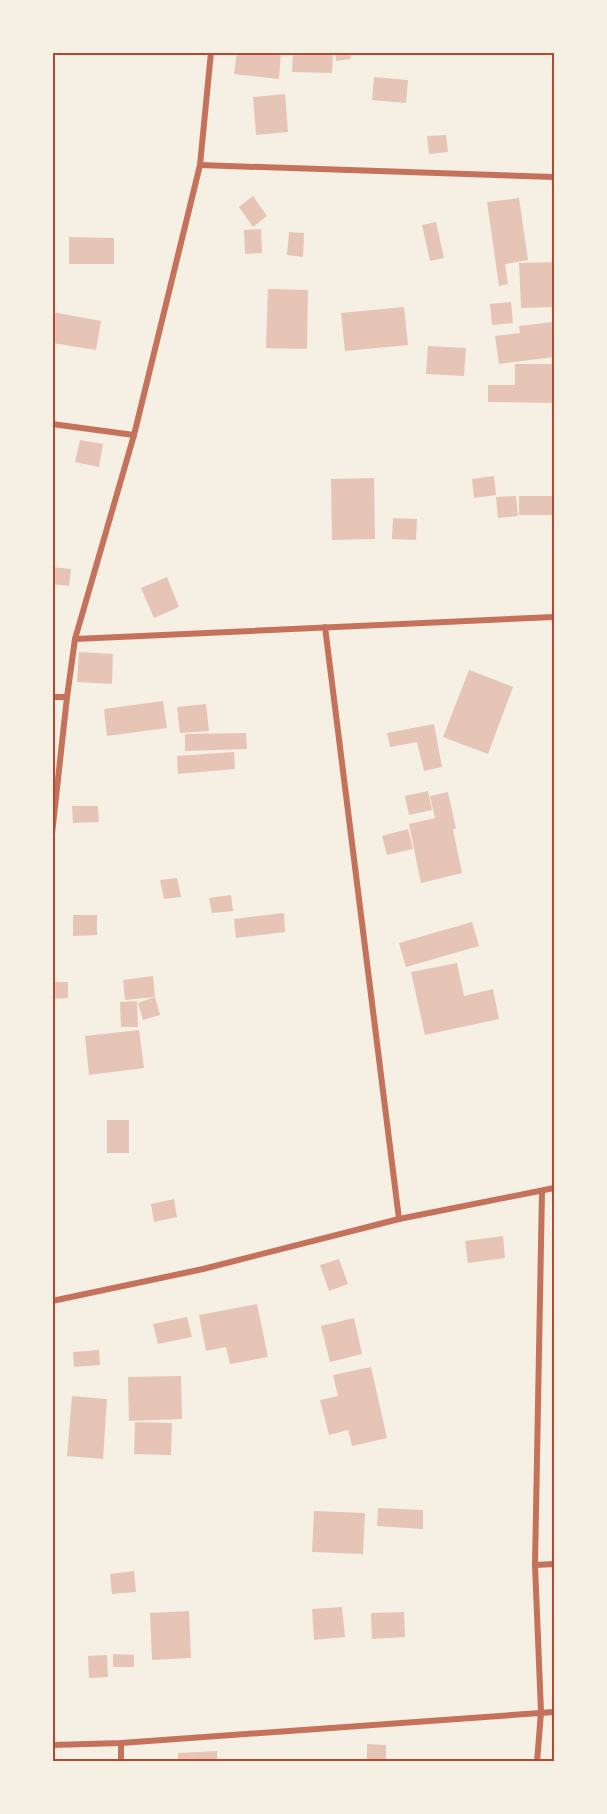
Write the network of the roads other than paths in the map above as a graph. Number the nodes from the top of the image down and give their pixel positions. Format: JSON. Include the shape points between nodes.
{"nodes":[{"id":1,"x":210,"y":52,"type":"edge"},
{"id":2,"x":200,"y":165,"type":"junction"},
{"id":3,"x":555,"y":177,"type":"edge"},
{"id":4,"x":52,"y":424,"type":"edge"},
{"id":5,"x":134,"y":435,"type":"junction"},
{"id":6,"x":555,"y":617,"type":"edge"},
{"id":7,"x":325,"y":627,"type":"junction"},
{"id":8,"x":75,"y":639,"type":"junction"},
{"id":9,"x":52,"y":697,"type":"edge"},
{"id":10,"x":67,"y":697,"type":"junction"},
{"id":11,"x":52,"y":834,"type":"edge"},
{"id":12,"x":555,"y":1188,"type":"edge"},
{"id":13,"x":542,"y":1191,"type":"junction"},
{"id":14,"x":399,"y":1219,"type":"junction"},
{"id":15,"x":52,"y":1301,"type":"edge"},
{"id":16,"x":555,"y":1564,"type":"edge"},
{"id":17,"x":535,"y":1565,"type":"junction"},
{"id":18,"x":541,"y":1712,"type":"junction"},
{"id":19,"x":555,"y":1712,"type":"edge"},
{"id":20,"x":121,"y":1743,"type":"junction"},
{"id":21,"x":52,"y":1745,"type":"edge"},
{"id":22,"x":121,"y":1761,"type":"edge"},
{"id":23,"x":537,"y":1761,"type":"edge"}],
"edges":[{"from":1,"to":2,"type":"street"},
{"from":2,"to":3,"type":"street"},
{"from":2,"to":5,"type":"street"},
{"from":4,"to":5,"type":"street"},
{"from":5,"to":8,"type":"street"},
{"from":6,"to":7,"type":"street"},
{"from":7,"to":8,"type":"street"},
{"from":7,"to":14,"type":"street"},
{"from":8,"to":10,"type":"street"},
{"from":9,"to":10,"type":"street"},
{"from":10,"to":11,"type":"street"},
{"from":12,"to":13,"type":"street"},
{"from":13,"to":14,"type":"street"},
{"from":13,"to":17,"type":"street"},
{"from":14,"to":15,"type":"street","via":[[203,1269]]},
{"from":16,"to":17,"type":"street"},
{"from":17,"to":18,"type":"street"},
{"from":18,"to":19,"type":"street"},
{"from":18,"to":20,"type":"street"},
{"from":18,"to":23,"type":"street"},
{"from":20,"to":21,"type":"street"},
{"from":20,"to":22,"type":"street"}]}
